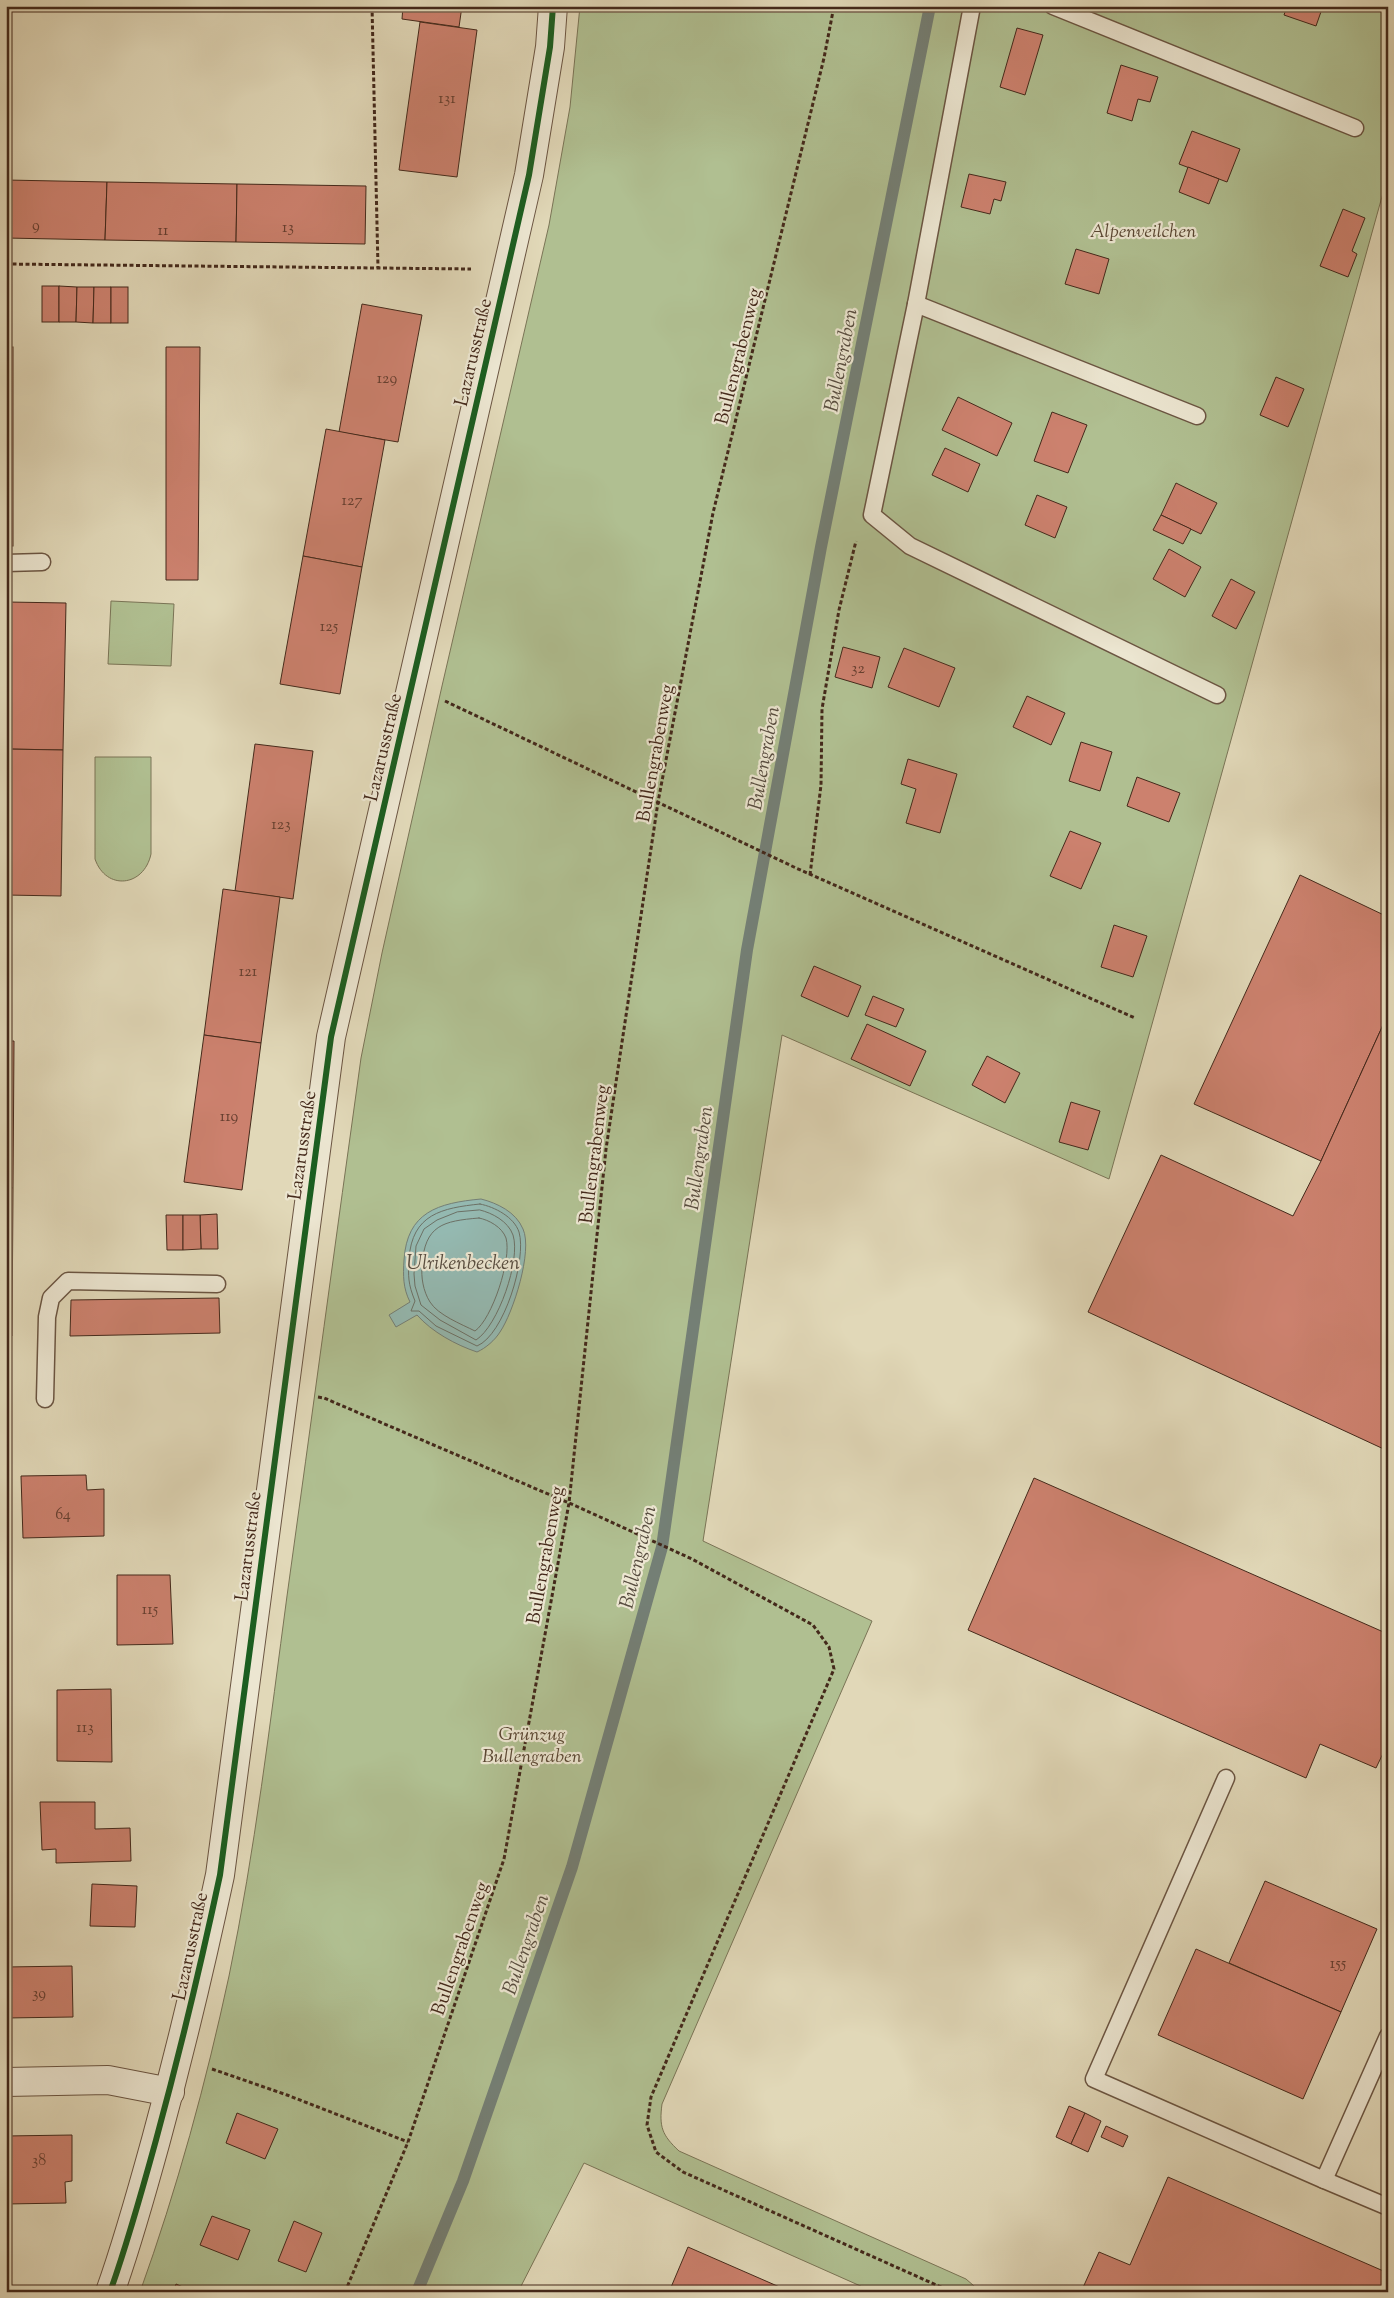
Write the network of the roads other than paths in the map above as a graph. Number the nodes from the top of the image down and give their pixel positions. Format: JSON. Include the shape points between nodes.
{"nodes":[{"id":1,"x":553,"y":6,"type":"edge"},
{"id":2,"x":972,"y":6,"type":"edge"},
{"id":3,"x":1053,"y":6,"type":"edge"},
{"id":4,"x":1355,"y":128,"type":"dead end"},
{"id":5,"x":916,"y":304,"type":"junction"},
{"id":6,"x":1197,"y":416,"type":"dead end"},
{"id":7,"x":42,"y":562,"type":"dead end"},
{"id":8,"x":6,"y":563,"type":"edge"},
{"id":9,"x":1217,"y":695,"type":"dead end"},
{"id":10,"x":217,"y":1284,"type":"dead end"},
{"id":11,"x":45,"y":1399,"type":"dead end"},
{"id":12,"x":1226,"y":1778,"type":"dead end"},
{"id":13,"x":1388,"y":2036,"type":"edge"},
{"id":14,"x":6,"y":2082,"type":"edge"},
{"id":15,"x":170,"y":2092,"type":"junction"},
{"id":16,"x":1324,"y":2180,"type":"junction"},
{"id":17,"x":1388,"y":2207,"type":"edge"},
{"id":18,"x":110,"y":2292,"type":"edge"}],
"edges":[{"from":1,"to":15,"type":"street","name":"Lazarusstraße","via":[[550,47],[529,175],[331,1038],[220,1875]]},
{"from":2,"to":5,"type":"lane"},
{"from":3,"to":4,"type":"lane"},
{"from":5,"to":6,"type":"lane"},
{"from":5,"to":9,"type":"lane","via":[[872,515],[910,546]]},
{"from":7,"to":8,"type":"lane"},
{"from":10,"to":11,"type":"lane","via":[[68,1281],[51,1298],[47,1317]]},
{"from":12,"to":16,"type":"lane","via":[[1094,2079]]},
{"from":13,"to":16,"type":"lane"},
{"from":14,"to":15,"type":"street","via":[[108,2080]]},
{"from":15,"to":18,"type":"street","name":"Lazarusstraße","via":[[130,2236]]},
{"from":16,"to":17,"type":"lane"}]}
